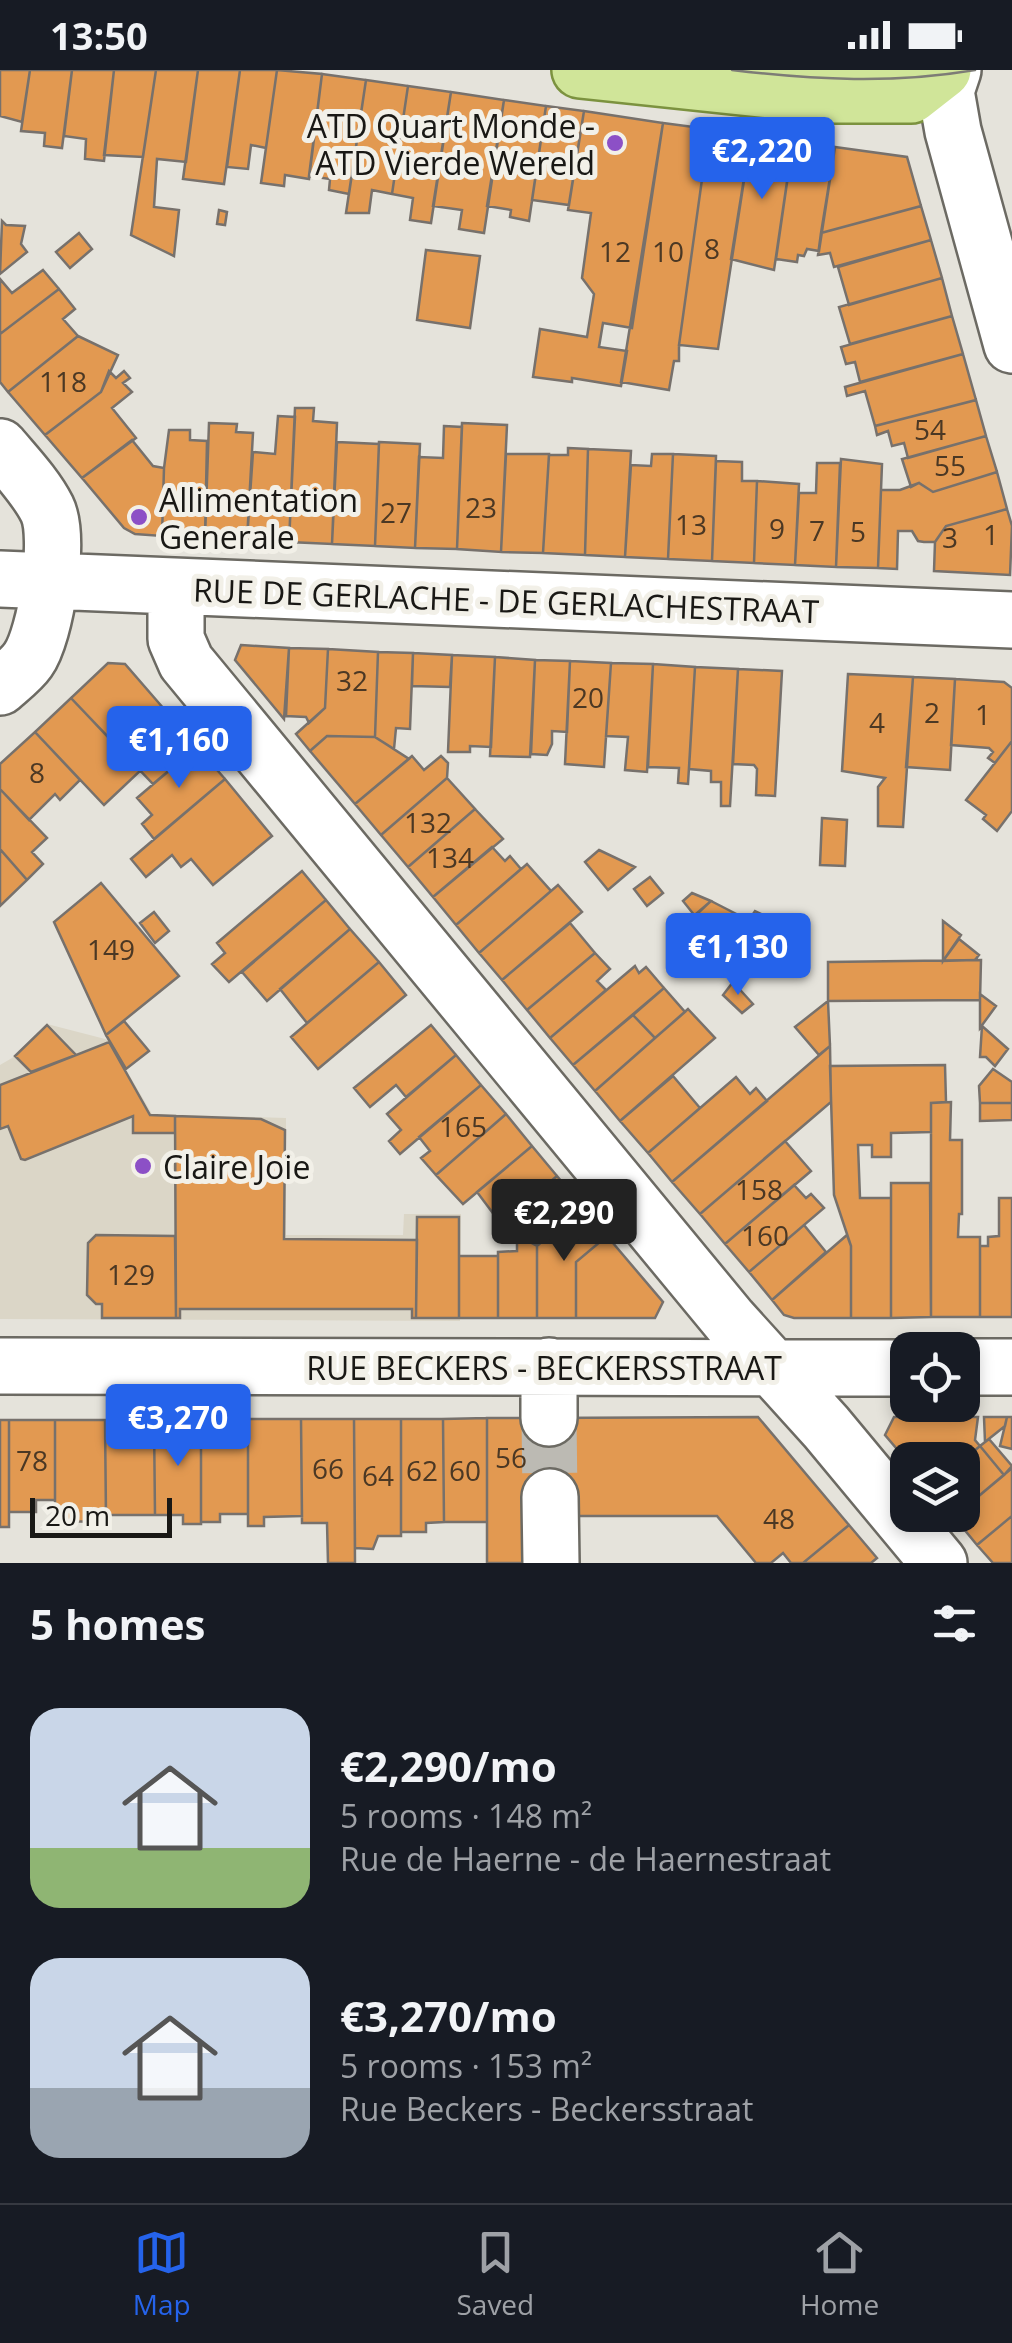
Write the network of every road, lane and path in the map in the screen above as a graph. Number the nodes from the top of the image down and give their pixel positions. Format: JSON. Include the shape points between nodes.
{"nodes":[{"id":1,"x":580,"y":70,"type":"edge"},
{"id":2,"x":943,"y":70,"type":"edge"},
{"id":3,"x":953,"y":70,"type":"edge"},
{"id":4,"x":1012,"y":344,"type":"edge"},
{"id":5,"x":0,"y":447,"type":"edge"},
{"id":6,"x":25,"y":580,"type":"edge"},
{"id":7,"x":176,"y":588,"type":"junction"},
{"id":8,"x":1012,"y":620,"type":"edge"},
{"id":9,"x":0,"y":687,"type":"edge"},
{"id":10,"x":0,"y":1366,"type":"edge"},
{"id":11,"x":772,"y":1367,"type":"junction"},
{"id":12,"x":980,"y":1367,"type":"edge"},
{"id":13,"x":1012,"y":1367,"type":"edge"},
{"id":14,"x":890,"y":1368,"type":"edge"},
{"id":15,"x":550,"y":1497,"type":"tunnel mouth"},
{"id":16,"x":551,"y":1563,"type":"edge"},
{"id":17,"x":939,"y":1563,"type":"edge"}],
"edges":[{"from":1,"to":2,"type":"main road","via":[[818,96],[911,94]]},
{"from":3,"to":4,"type":"street","via":[[946,91],[953,131]]},
{"from":5,"to":6,"type":"street","via":[[47,508],[54,529]]},
{"from":6,"to":7,"type":"street","name":"RUE DE GERLACHE - DE GERLACHESTRAAT"},
{"from":6,"to":9,"type":"street","via":[[29,659]]},
{"from":7,"to":8,"type":"street","name":"RUE DE GERLACHE - DE GERLACHESTRAAT"},
{"from":7,"to":11,"type":"street","via":[[176,639],[186,662]]},
{"from":10,"to":11,"type":"street","name":"RUE BECKERS - BECKERSSTRAAT","via":[[549,1392]]},
{"from":11,"to":14,"type":"street","name":"RUE BECKERS - BECKERSSTRAAT"},
{"from":11,"to":17,"type":"street"},
{"from":12,"to":13,"type":"street"},
{"from":15,"to":16,"type":"street"}]}
